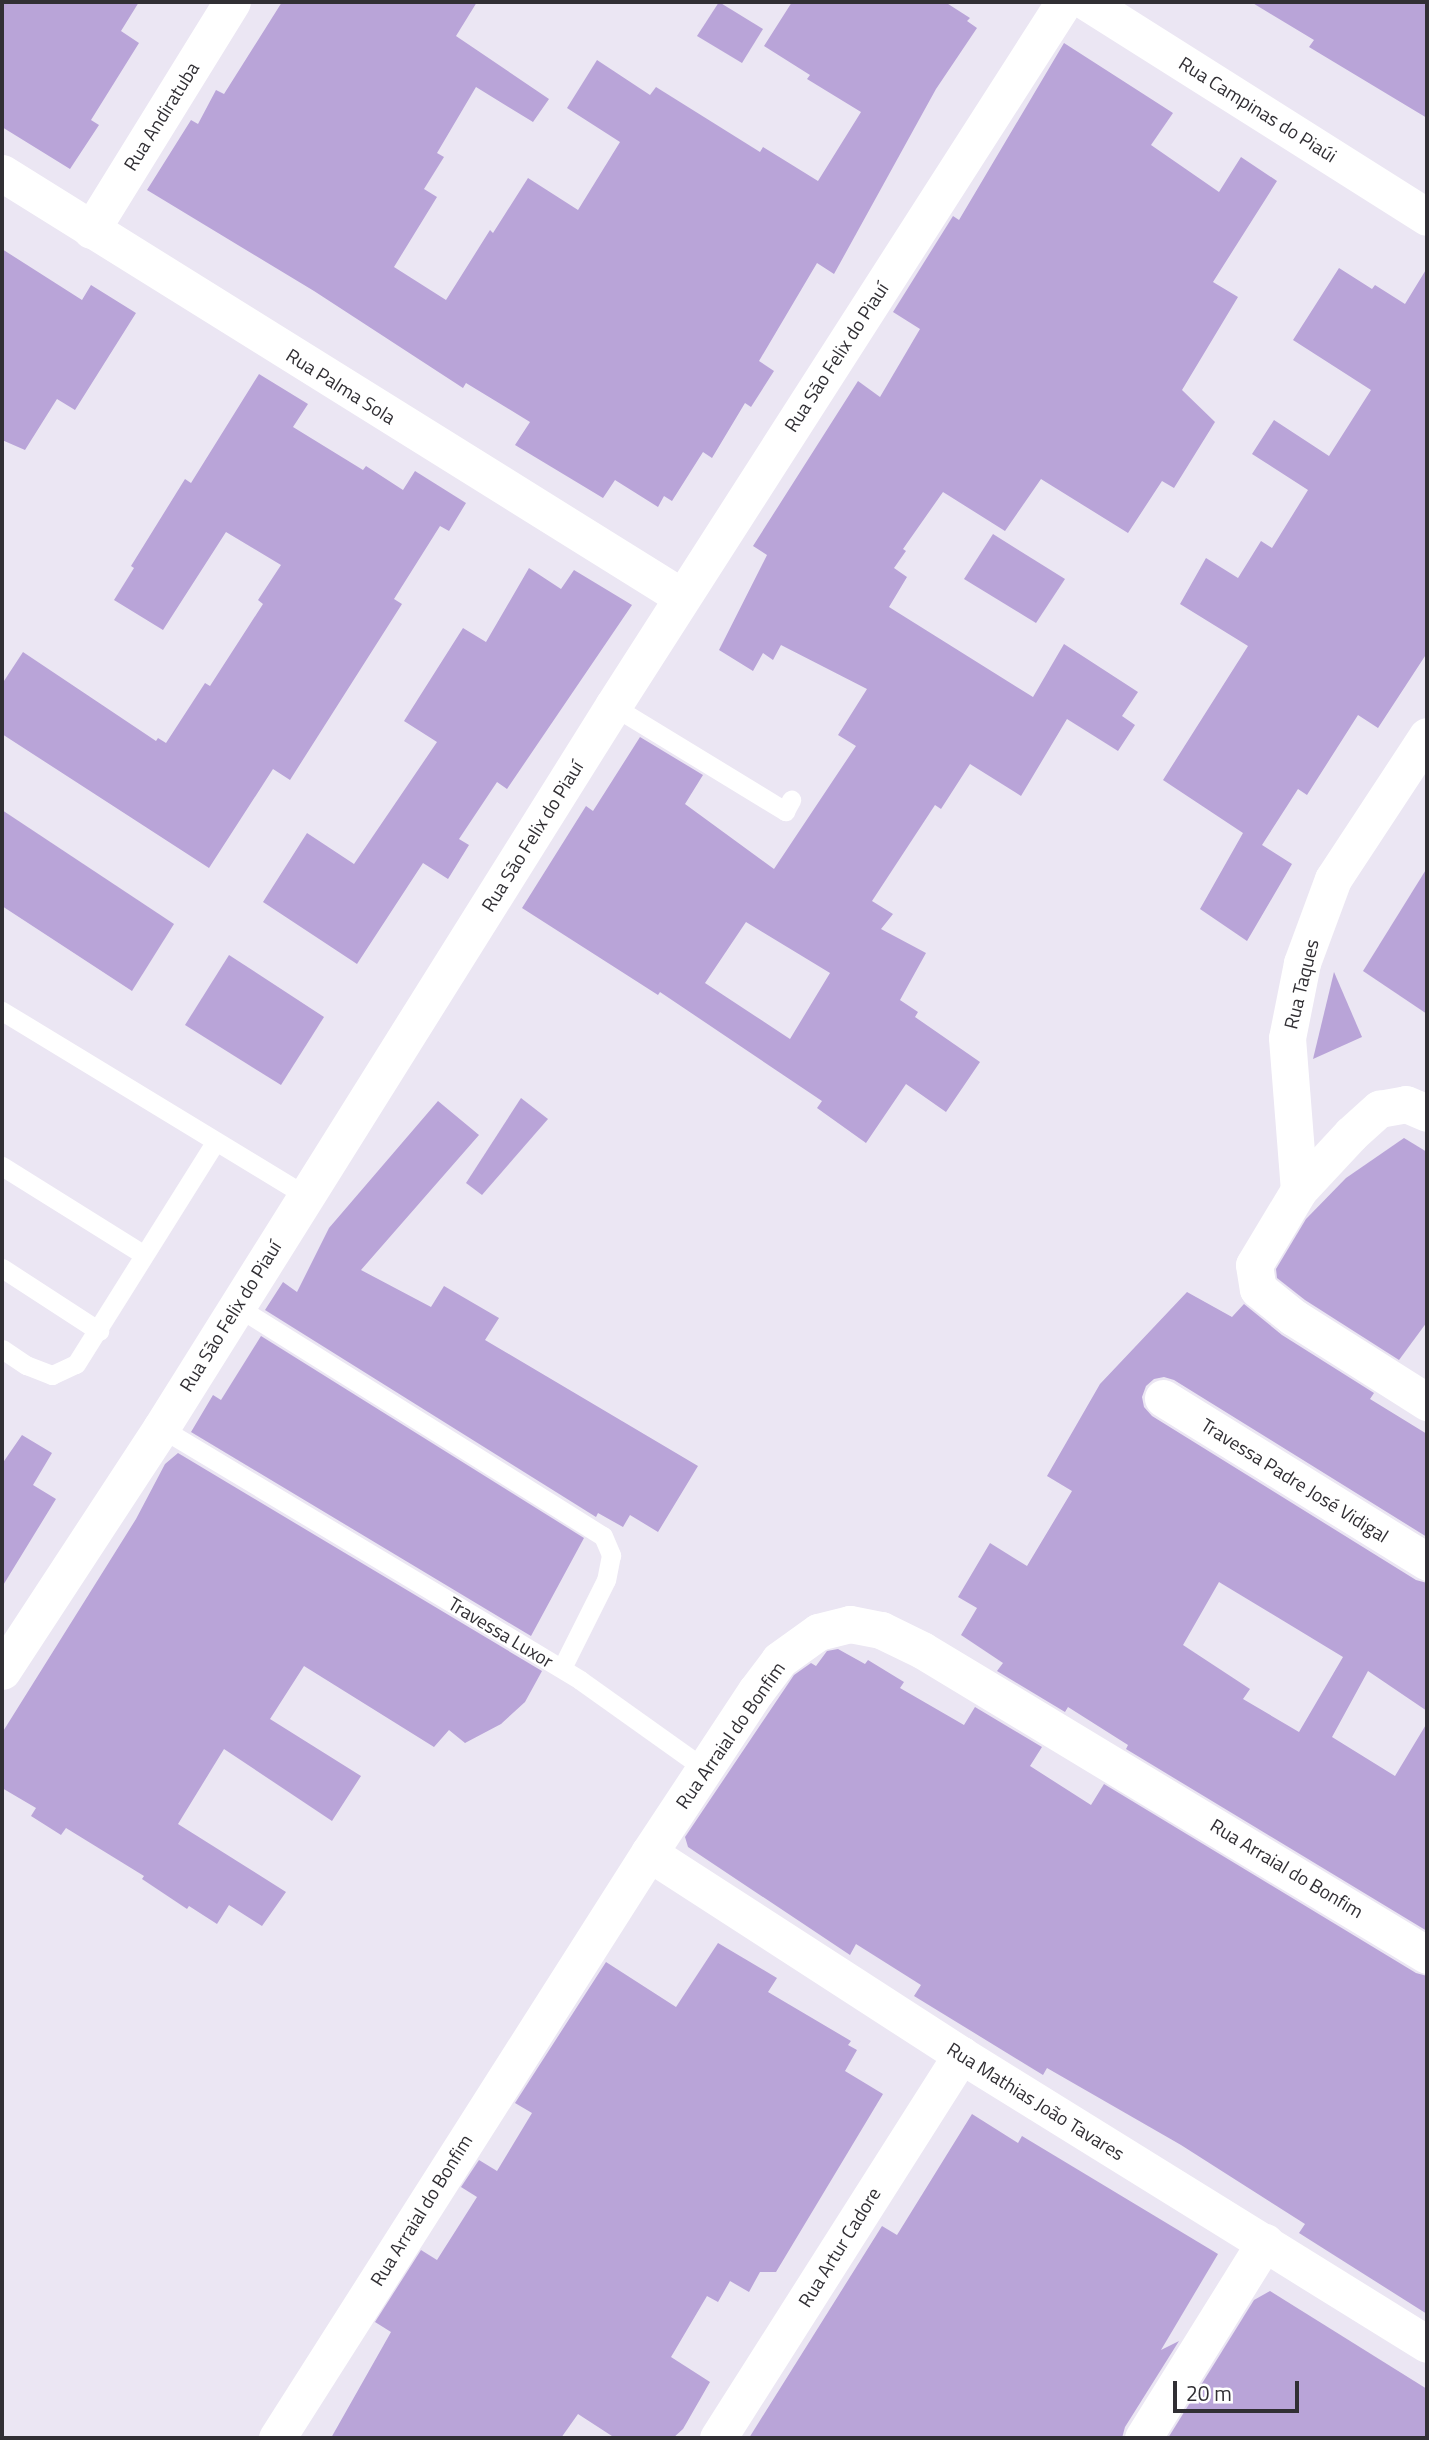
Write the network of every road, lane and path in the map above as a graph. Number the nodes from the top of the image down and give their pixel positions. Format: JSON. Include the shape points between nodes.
{"nodes":[{"id":1,"x":232,"y":2,"type":"edge"},
{"id":2,"x":1065,"y":2,"type":"edge"},
{"id":3,"x":1087,"y":2,"type":"edge"},
{"id":4,"x":2,"y":173,"type":"edge"},
{"id":5,"x":1427,"y":217,"type":"edge"},
{"id":6,"x":91,"y":230,"type":"junction"},
{"id":7,"x":682,"y":597,"type":"junction"},
{"id":8,"x":613,"y":706,"type":"junction"},
{"id":9,"x":1427,"y":736,"type":"edge"},
{"id":10,"x":791,"y":800,"type":"dead end"},
{"id":11,"x":2,"y":1012,"type":"edge"},
{"id":12,"x":1427,"y":1113,"type":"edge"},
{"id":13,"x":215,"y":1142,"type":"junction"},
{"id":14,"x":2,"y":1166,"type":"edge"},
{"id":15,"x":1299,"y":1191,"type":"junction"},
{"id":16,"x":305,"y":1195,"type":"junction"},
{"id":17,"x":143,"y":1254,"type":"junction"},
{"id":18,"x":2,"y":1268,"type":"edge"},
{"id":19,"x":236,"y":1306,"type":"junction"},
{"id":20,"x":99,"y":1331,"type":"junction"},
{"id":21,"x":2,"y":1349,"type":"edge"},
{"id":22,"x":1163,"y":1398,"type":"dead end"},
{"id":23,"x":1427,"y":1402,"type":"edge"},
{"id":24,"x":161,"y":1428,"type":"junction"},
{"id":25,"x":1427,"y":1562,"type":"edge"},
{"id":26,"x":562,"y":1668,"type":"junction"},
{"id":27,"x":2,"y":1671,"type":"edge"},
{"id":28,"x":705,"y":1769,"type":"junction"},
{"id":29,"x":649,"y":1853,"type":"junction"},
{"id":30,"x":1427,"y":1955,"type":"edge"},
{"id":31,"x":961,"y":2055,"type":"junction"},
{"id":32,"x":1265,"y":2242,"type":"junction"},
{"id":33,"x":1427,"y":2344,"type":"edge"},
{"id":34,"x":277,"y":2438,"type":"edge"},
{"id":35,"x":718,"y":2438,"type":"edge"},
{"id":36,"x":1143,"y":2438,"type":"edge"}],
"edges":[{"from":1,"to":6,"type":"street","name":"Rua Andiratuba"},
{"from":2,"to":7,"type":"street","name":"Rua São Felix do Piauí"},
{"from":3,"to":5,"type":"street","name":"Rua Campinas do Piaúi"},
{"from":4,"to":6,"type":"street","name":"Rua Palma Sola"},
{"from":6,"to":7,"type":"street","name":"Rua Palma Sola"},
{"from":7,"to":8,"type":"street","name":"Rua São Felix do Piauí"},
{"from":8,"to":10,"type":"lane","via":[[785,811]]},
{"from":8,"to":16,"type":"street","name":"Rua São Felix do Piauí"},
{"from":9,"to":15,"type":"street","name":"Rua Taques","via":[[1333,880],[1302,963],[1287,1038]]},
{"from":11,"to":13,"type":"lane"},
{"from":12,"to":15,"type":"street","via":[[1406,1104],[1379,1109]]},
{"from":13,"to":16,"type":"lane"},
{"from":13,"to":17,"type":"lane"},
{"from":14,"to":17,"type":"lane"},
{"from":15,"to":23,"type":"street","via":[[1254,1265],[1258,1289],[1293,1317]]},
{"from":16,"to":19,"type":"street","name":"Rua São Felix do Piauí"},
{"from":17,"to":20,"type":"lane"},
{"from":18,"to":20,"type":"lane"},
{"from":19,"to":24,"type":"street","name":"Rua São Felix do Piauí"},
{"from":19,"to":26,"type":"lane","name":"Travessa Luxor","via":[[603,1535],[611,1555],[606,1580]]},
{"from":20,"to":21,"type":"lane","via":[[76,1364],[52,1375]]},
{"from":22,"to":25,"type":"street","name":"Travessa Padre José Vidigal"},
{"from":24,"to":26,"type":"lane","name":"Travessa Luxor"},
{"from":24,"to":27,"type":"street","name":"Rua São Felix do Piauí"},
{"from":26,"to":28,"type":"lane"},
{"from":28,"to":29,"type":"street","name":"Rua Arraial do Bonfim"},
{"from":28,"to":30,"type":"street","name":"Rua Arraial do Bonfim","via":[[779,1660],[818,1632],[850,1624],[881,1630],[922,1650]]},
{"from":29,"to":31,"type":"street","name":"Rua Mathias João Tavares"},
{"from":29,"to":34,"type":"street","name":"Rua Arraial do Bonfim"},
{"from":31,"to":32,"type":"street","name":"Rua Mathias João Tavares"},
{"from":31,"to":35,"type":"street","name":"Rua Artur Cadore"},
{"from":32,"to":33,"type":"street","name":"Rua Mathias João Tavares"},
{"from":32,"to":36,"type":"street"}]}
